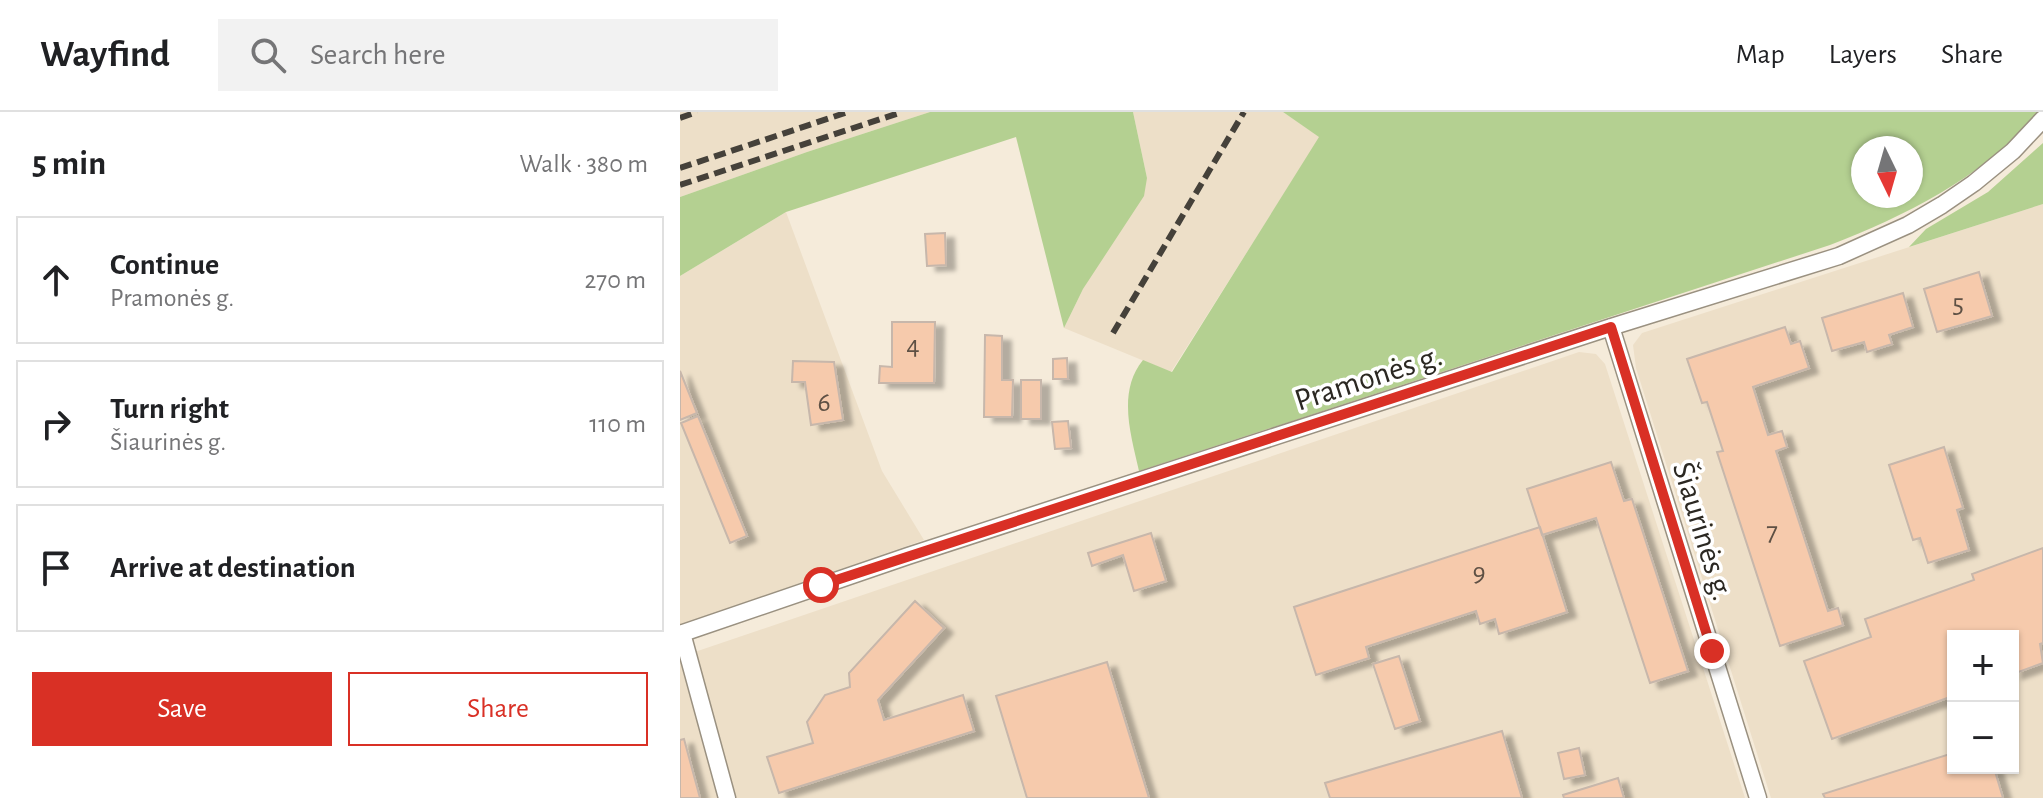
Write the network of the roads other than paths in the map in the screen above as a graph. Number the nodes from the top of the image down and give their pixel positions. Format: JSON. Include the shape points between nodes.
{"nodes":[{"id":1,"x":2043,"y":119,"type":"edge"},
{"id":2,"x":1611,"y":327,"type":"junction"},
{"id":3,"x":681,"y":634,"type":"edge"},
{"id":4,"x":727,"y":798,"type":"edge"},
{"id":5,"x":1758,"y":798,"type":"edge"}],
"edges":[{"from":1,"to":2,"type":"street","name":"Pramonės g.","via":[[1974,183],[1908,225],[1839,256]]},
{"from":2,"to":3,"type":"street","name":"Pramonės g."},
{"from":2,"to":5,"type":"street","name":"Šiaurinės g."},
{"from":3,"to":4,"type":"street"}]}
